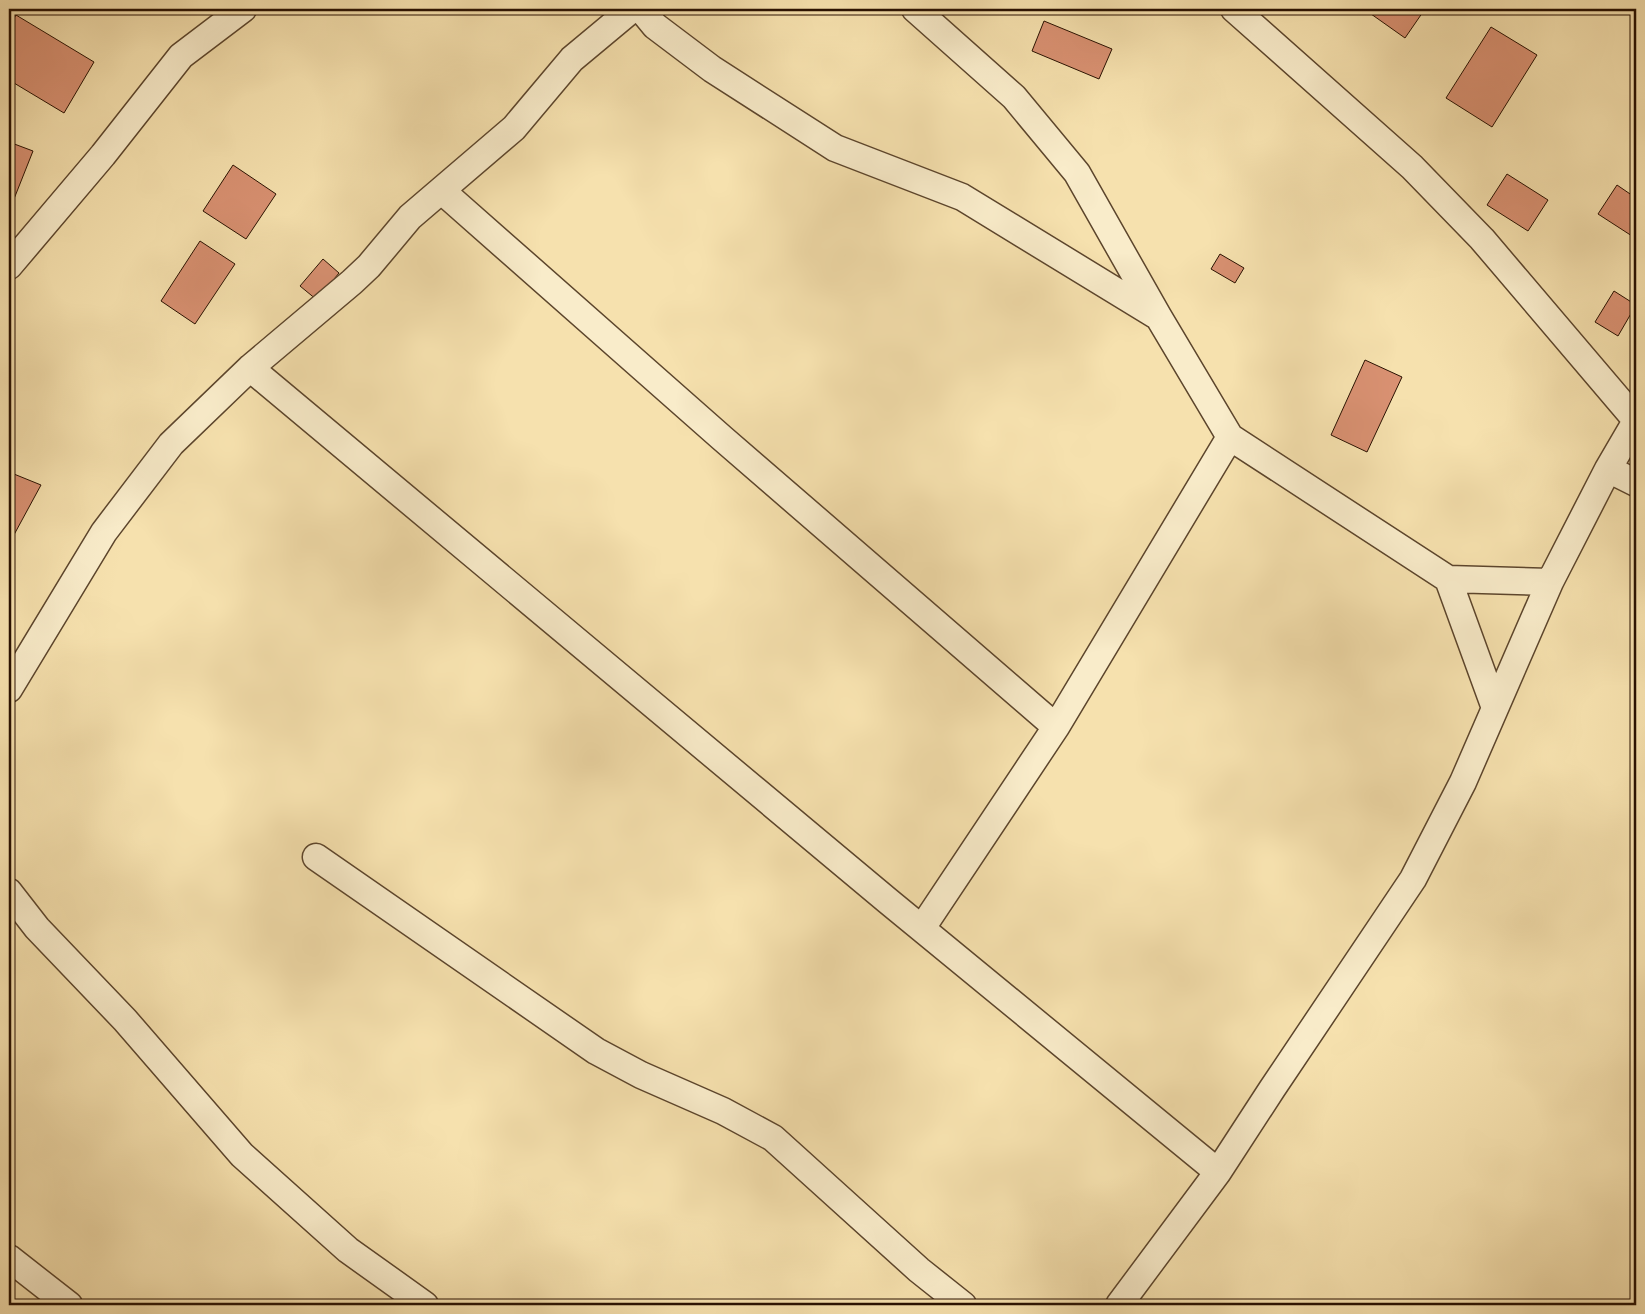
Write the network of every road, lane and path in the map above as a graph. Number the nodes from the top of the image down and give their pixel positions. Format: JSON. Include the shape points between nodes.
{"nodes":[{"id":1,"x":242,"y":9,"type":"edge"},
{"id":2,"x":632,"y":9,"type":"edge"},
{"id":3,"x":641,"y":9,"type":"edge"},
{"id":4,"x":915,"y":9,"type":"edge"},
{"id":5,"x":1234,"y":9,"type":"edge"},
{"id":6,"x":442,"y":191,"type":"junction"},
{"id":7,"x":9,"y":266,"type":"edge"},
{"id":8,"x":1158,"y":316,"type":"junction"},
{"id":9,"x":250,"y":368,"type":"junction"},
{"id":10,"x":1636,"y":421,"type":"edge"},
{"id":11,"x":1230,"y":438,"type":"junction"},
{"id":12,"x":1608,"y":468,"type":"junction"},
{"id":13,"x":1636,"y":483,"type":"edge"},
{"id":14,"x":1448,"y":579,"type":"junction"},
{"id":15,"x":1550,"y":582,"type":"junction"},
{"id":16,"x":9,"y":689,"type":"edge"},
{"id":17,"x":1495,"y":708,"type":"junction"},
{"id":18,"x":1056,"y":726,"type":"junction"},
{"id":19,"x":316,"y":858,"type":"dead end"},
{"id":20,"x":9,"y":892,"type":"edge"},
{"id":21,"x":922,"y":928,"type":"junction"},
{"id":22,"x":1218,"y":1172,"type":"junction"},
{"id":23,"x":9,"y":1258,"type":"edge"},
{"id":24,"x":70,"y":1305,"type":"edge"},
{"id":25,"x":426,"y":1305,"type":"edge"},
{"id":26,"x":963,"y":1305,"type":"edge"},
{"id":27,"x":1119,"y":1305,"type":"edge"}],
"edges":[{"from":1,"to":7,"type":"street","via":[[181,56]]},
{"from":2,"to":6,"type":"street","via":[[572,59],[514,128]]},
{"from":3,"to":8,"type":"street","via":[[655,26],[712,69],[835,148],[962,196]]},
{"from":4,"to":8,"type":"street","via":[[1014,97],[1077,172]]},
{"from":5,"to":10,"type":"street","via":[[1412,167],[1482,239]]},
{"from":6,"to":9,"type":"street","via":[[410,217],[352,282]]},
{"from":6,"to":18,"type":"street"},
{"from":8,"to":11,"type":"street"},
{"from":9,"to":16,"type":"street","via":[[171,444],[104,532]]},
{"from":9,"to":21,"type":"street"},
{"from":10,"to":12,"type":"street"},
{"from":11,"to":14,"type":"street"},
{"from":11,"to":18,"type":"street"},
{"from":12,"to":13,"type":"street"},
{"from":12,"to":15,"type":"street"},
{"from":14,"to":15,"type":"street"},
{"from":14,"to":17,"type":"street"},
{"from":15,"to":17,"type":"street"},
{"from":17,"to":22,"type":"street","via":[[1463,782],[1413,879]]},
{"from":18,"to":21,"type":"street"},
{"from":19,"to":26,"type":"street","via":[[596,1051],[773,1138],[919,1270]]},
{"from":20,"to":25,"type":"street","via":[[37,928],[125,1020],[242,1155],[348,1250]]},
{"from":21,"to":22,"type":"street"},
{"from":22,"to":27,"type":"street"},
{"from":23,"to":24,"type":"street"}]}
